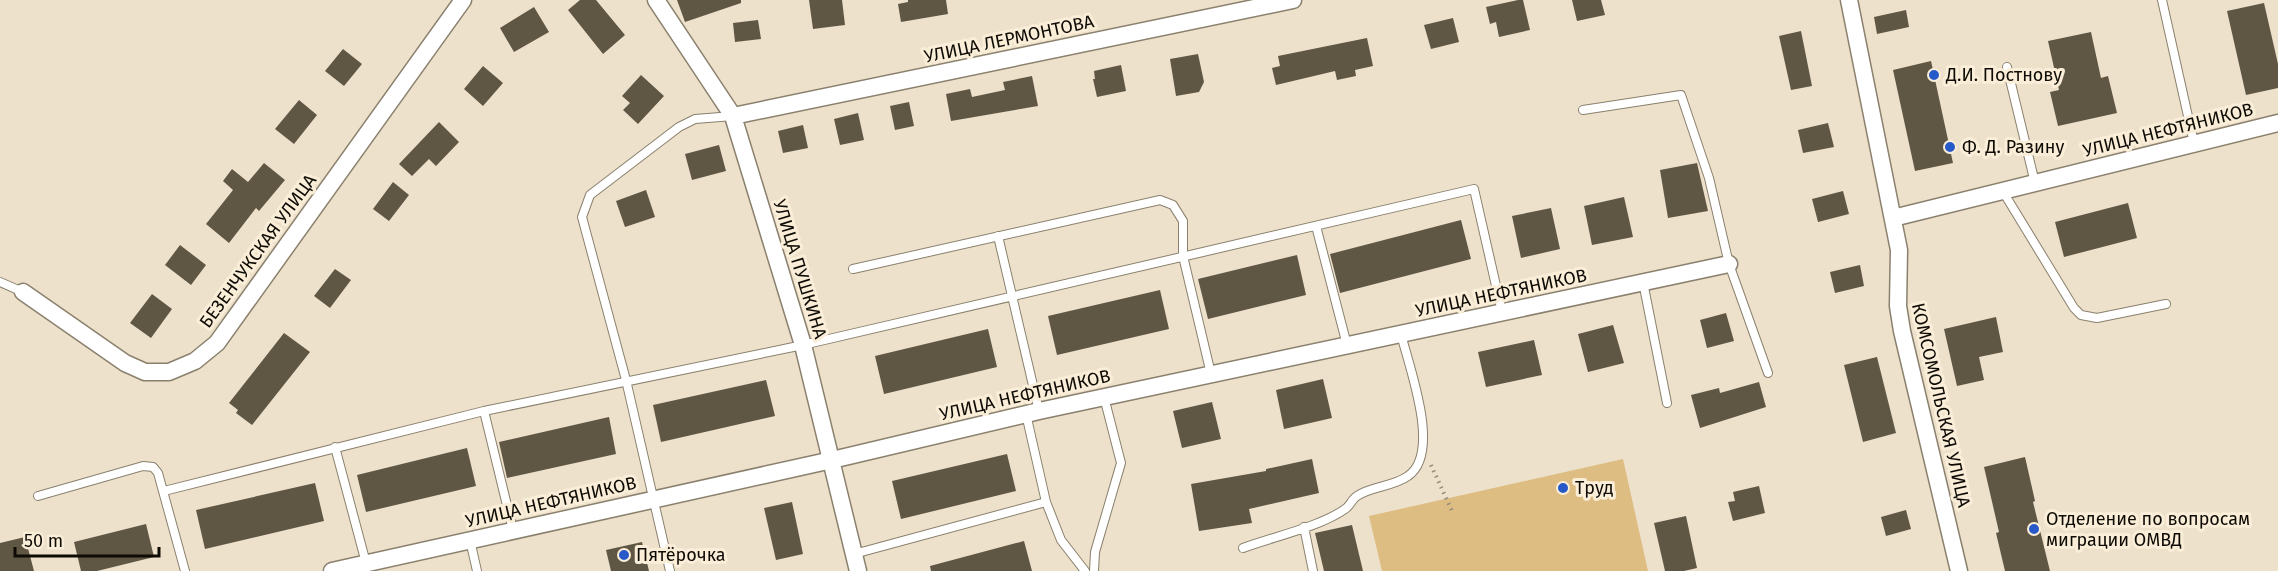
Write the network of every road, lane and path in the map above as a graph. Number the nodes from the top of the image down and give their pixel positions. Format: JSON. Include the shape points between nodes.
{"nodes":[{"id":1,"x":463,"y":0,"type":"edge"},
{"id":2,"x":656,"y":0,"type":"edge"},
{"id":3,"x":1293,"y":0,"type":"edge"},
{"id":4,"x":1849,"y":0,"type":"edge"},
{"id":5,"x":2162,"y":0,"type":"edge"},
{"id":6,"x":2007,"y":67,"type":"dead end"},
{"id":7,"x":1583,"y":110,"type":"dead end"},
{"id":8,"x":733,"y":116,"type":"junction"},
{"id":9,"x":2278,"y":123,"type":"edge"},
{"id":10,"x":2194,"y":143,"type":"junction"},
{"id":11,"x":2035,"y":183,"type":"junction"},
{"id":12,"x":2002,"y":190,"type":"junction"},
{"id":13,"x":1893,"y":218,"type":"junction"},
{"id":14,"x":1316,"y":226,"type":"junction"},
{"id":15,"x":998,"y":236,"type":"junction"},
{"id":16,"x":1183,"y":256,"type":"junction"},
{"id":17,"x":1729,"y":264,"type":"junction"},
{"id":18,"x":853,"y":269,"type":"dead end"},
{"id":19,"x":0,"y":282,"type":"edge"},
{"id":20,"x":1643,"y":282,"type":"junction"},
{"id":21,"x":23,"y":292,"type":"joint"},
{"id":22,"x":1012,"y":296,"type":"junction"},
{"id":23,"x":2166,"y":304,"type":"dead end"},
{"id":24,"x":1502,"y":312,"type":"junction"},
{"id":25,"x":1401,"y":334,"type":"junction"},
{"id":26,"x":803,"y":345,"type":"junction"},
{"id":27,"x":1347,"y":345,"type":"junction"},
{"id":28,"x":1768,"y":373,"type":"dead end"},
{"id":29,"x":1211,"y":374,"type":"junction"},
{"id":30,"x":626,"y":380,"type":"junction"},
{"id":31,"x":1104,"y":397,"type":"junction"},
{"id":32,"x":1667,"y":403,"type":"dead end"},
{"id":33,"x":484,"y":411,"type":"junction"},
{"id":34,"x":1033,"y":413,"type":"junction"},
{"id":35,"x":335,"y":447,"type":"junction"},
{"id":36,"x":1424,"y":447,"type":"junction"},
{"id":37,"x":832,"y":460,"type":"junction"},
{"id":38,"x":164,"y":491,"type":"junction"},
{"id":39,"x":38,"y":496,"type":"dead end"},
{"id":40,"x":655,"y":499,"type":"junction"},
{"id":41,"x":1046,"y":502,"type":"junction"},
{"id":42,"x":1452,"y":511,"type":"dead end"},
{"id":43,"x":1304,"y":527,"type":"junction"},
{"id":44,"x":513,"y":530,"type":"junction"},
{"id":45,"x":470,"y":540,"type":"junction"},
{"id":46,"x":1243,"y":548,"type":"dead end"},
{"id":47,"x":854,"y":554,"type":"junction"},
{"id":48,"x":366,"y":563,"type":"junction"},
{"id":49,"x":185,"y":571,"type":"edge"},
{"id":50,"x":332,"y":571,"type":"edge"},
{"id":51,"x":477,"y":571,"type":"edge"},
{"id":52,"x":670,"y":571,"type":"edge"},
{"id":53,"x":858,"y":571,"type":"edge"},
{"id":54,"x":1085,"y":571,"type":"edge"},
{"id":55,"x":1094,"y":571,"type":"edge"},
{"id":56,"x":1313,"y":571,"type":"edge"},
{"id":57,"x":1959,"y":571,"type":"edge"}],
"edges":[{"from":1,"to":21,"type":"street","name":"БЕЗЕНЧУКСКАЯ УЛИЦА","via":[[217,343],[195,361],[169,372],[145,372],[125,363]]},
{"from":2,"to":8,"type":"street","name":"УЛИЦА ПУШКИНА"},
{"from":3,"to":8,"type":"street","name":"УЛИЦА ЛЕРМОНТОВА"},
{"from":4,"to":13,"type":"street","name":"КОМСОМОЛЬСКАЯ УЛИЦА"},
{"from":5,"to":10,"type":"lane"},
{"from":6,"to":11,"type":"lane"},
{"from":7,"to":17,"type":"lane","via":[[1681,95],[1709,178]]},
{"from":8,"to":26,"type":"street","name":"УЛИЦА ПУШКИНА"},
{"from":8,"to":30,"type":"lane","via":[[695,119],[679,127],[598,188],[585,205],[582,216]]},
{"from":9,"to":10,"type":"street","name":"УЛИЦА НЕФТЯНИКОВ"},
{"from":10,"to":11,"type":"street","name":"УЛИЦА НЕФТЯНИКОВ"},
{"from":11,"to":12,"type":"street","name":"УЛИЦА НЕФТЯНИКОВ"},
{"from":12,"to":13,"type":"street","name":"УЛИЦА НЕФТЯНИКОВ"},
{"from":12,"to":23,"type":"lane","via":[[2081,315],[2097,318]]},
{"from":13,"to":57,"type":"street","name":"КОМСОМОЛЬСКАЯ УЛИЦА","via":[[1899,250],[1899,314]]},
{"from":14,"to":16,"type":"lane"},
{"from":14,"to":24,"type":"lane","via":[[1474,189]]},
{"from":14,"to":27,"type":"lane"},
{"from":15,"to":16,"type":"lane","via":[[1160,200],[1173,204],[1183,221]]},
{"from":15,"to":18,"type":"lane"},
{"from":15,"to":22,"type":"lane"},
{"from":16,"to":22,"type":"lane"},
{"from":16,"to":29,"type":"lane"},
{"from":17,"to":20,"type":"street","name":"УЛИЦА НЕФТЯНИКОВ"},
{"from":17,"to":28,"type":"lane"},
{"from":19,"to":21,"type":"lane"},
{"from":20,"to":24,"type":"street","name":"УЛИЦА НЕФТЯНИКОВ"},
{"from":20,"to":32,"type":"lane"},
{"from":22,"to":26,"type":"lane"},
{"from":22,"to":34,"type":"lane"},
{"from":24,"to":25,"type":"street","name":"УЛИЦА НЕФТЯНИКОВ"},
{"from":25,"to":27,"type":"street","name":"УЛИЦА НЕФТЯНИКОВ"},
{"from":25,"to":36,"type":"lane","via":[[1424,425]]},
{"from":26,"to":30,"type":"lane"},
{"from":26,"to":37,"type":"street","name":"УЛИЦА ПУШКИНА"},
{"from":27,"to":29,"type":"street","name":"УЛИЦА НЕФТЯНИКОВ"},
{"from":29,"to":31,"type":"street","name":"УЛИЦА НЕФТЯНИКОВ"},
{"from":30,"to":33,"type":"lane"},
{"from":30,"to":40,"type":"lane"},
{"from":31,"to":34,"type":"street","name":"УЛИЦА НЕФТЯНИКОВ"},
{"from":31,"to":55,"type":"lane","via":[[1121,463],[1095,552]]},
{"from":33,"to":35,"type":"lane"},
{"from":33,"to":44,"type":"lane"},
{"from":34,"to":37,"type":"street","name":"УЛИЦА НЕФТЯНИКОВ"},
{"from":34,"to":41,"type":"lane"},
{"from":35,"to":38,"type":"lane"},
{"from":35,"to":48,"type":"lane"},
{"from":36,"to":42,"type":"path"},
{"from":36,"to":43,"type":"lane","via":[[1419,463],[1408,476],[1355,496],[1347,508]]},
{"from":37,"to":40,"type":"street","name":"УЛИЦА НЕФТЯНИКОВ"},
{"from":37,"to":47,"type":"street","name":"УЛИЦА ПУШКИНА"},
{"from":38,"to":39,"type":"lane","via":[[153,467],[143,466]]},
{"from":38,"to":49,"type":"lane"},
{"from":40,"to":44,"type":"street","name":"УЛИЦА НЕФТЯНИКОВ"},
{"from":40,"to":52,"type":"lane"},
{"from":41,"to":47,"type":"lane"},
{"from":41,"to":54,"type":"lane","via":[[1061,540]]},
{"from":43,"to":46,"type":"lane"},
{"from":43,"to":56,"type":"lane"},
{"from":44,"to":45,"type":"street","name":"УЛИЦА НЕФТЯНИКОВ"},
{"from":45,"to":48,"type":"street","name":"УЛИЦА НЕФТЯНИКОВ"},
{"from":45,"to":51,"type":"lane"},
{"from":47,"to":53,"type":"street","name":"УЛИЦА ПУШКИНА"},
{"from":48,"to":50,"type":"street","name":"УЛИЦА НЕФТЯНИКОВ"}]}
